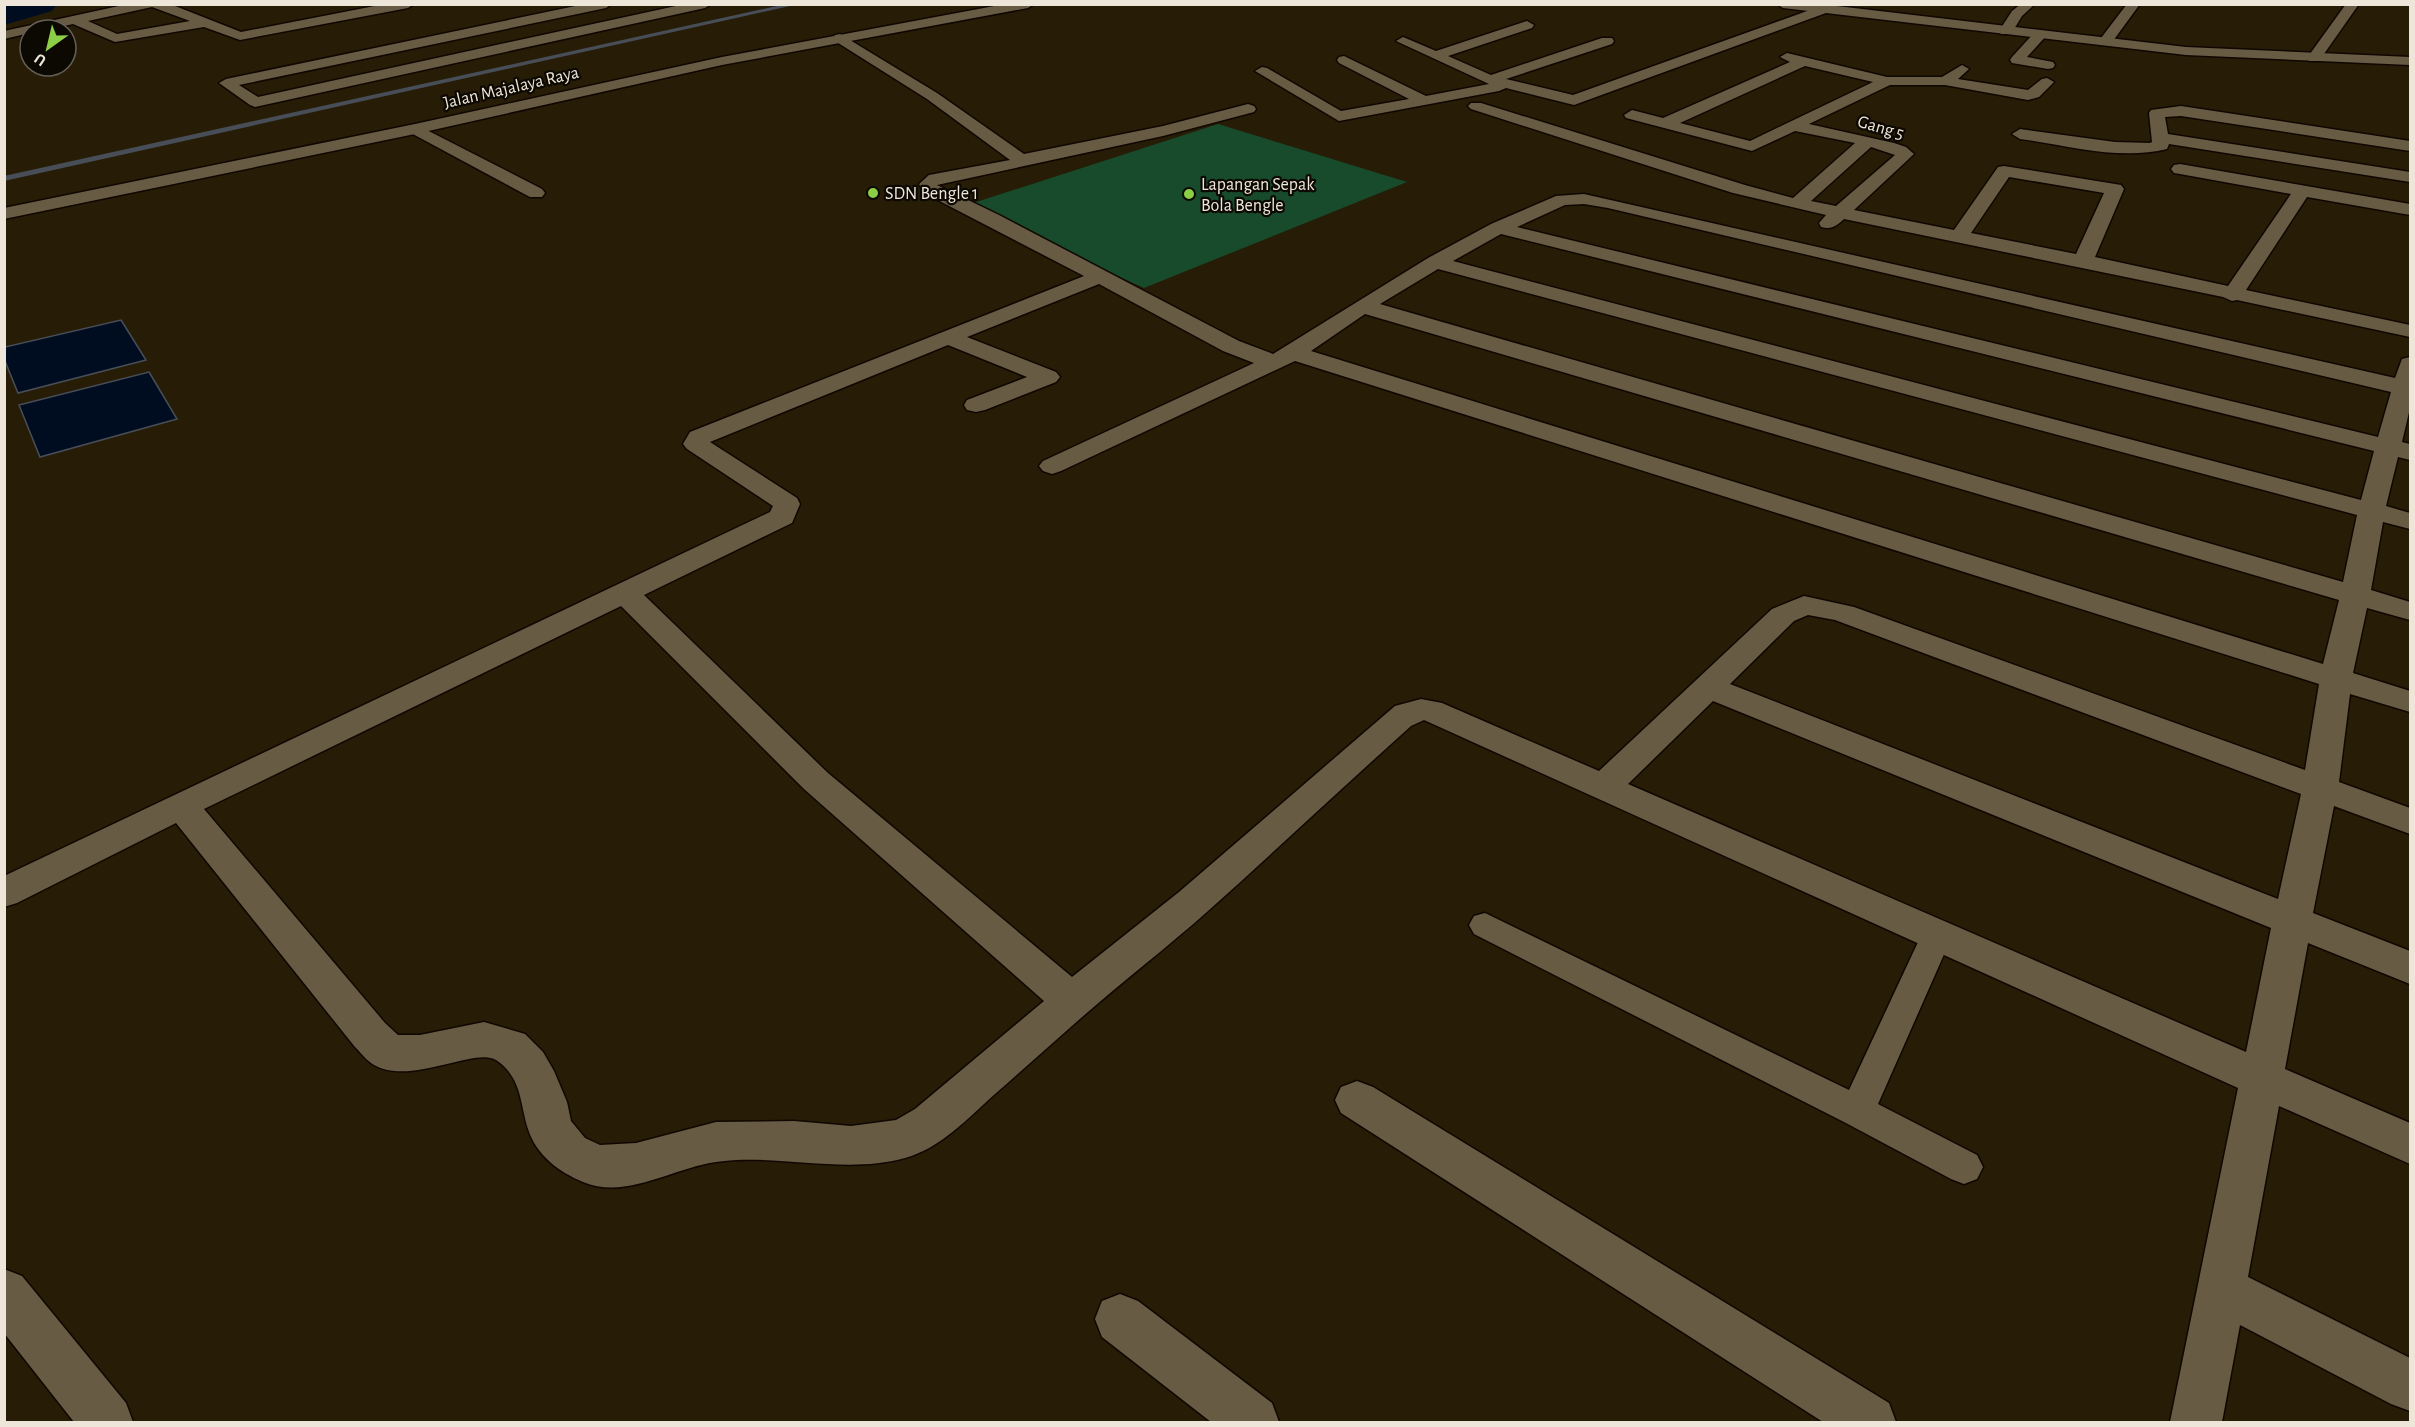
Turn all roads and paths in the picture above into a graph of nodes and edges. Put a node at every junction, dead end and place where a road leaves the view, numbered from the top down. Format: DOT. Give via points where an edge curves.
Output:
graph roads {
  1 [pos="147,4"];
  2 [pos="157,4"];
  3 [pos="408,4"];
  4 [pos="606,4"];
  5 [pos="705,4"];
  6 [pos="1028,4"];
  7 [pos="1783,4"];
  8 [pos="2029,4"];
  9 [pos="2134,4"];
  10 [pos="2353,4"];
  11 [pos="528,7"];
  12 [pos="1821,10"];
  13 [pos="554,15"];
  14 [pos="78,18"];
  15 [pos="228,19"];
  16 [pos="78,21"];
  17 [pos="205,23"];
  18 [pos="1527,25"];
  19 [pos="596,28"];
  20 [pos="2006,32"];
  21 [pos="2040,35"];
  22 [pos="840,38"];
  23 [pos="1403,41"];
  24 [pos="1607,41"];
  25 [pos="2106,42"];
  26 [pos="1437,55"];
  27 [pos="1787,57"];
  28 [pos="2314,58"];
  29 [pos="1344,60"];
  30 [pos="1804,61"];
  31 [pos="2410,61"];
  32 [pos="2048,65"];
  33 [pos="1962,69"];
  34 [pos="1262,71"];
  35 [pos="1490,80"];
  36 [pos="1887,81"];
  37 [pos="1945,81"];
  38 [pos="2047,82"];
  39 [pos="1509,84"];
  40 [pos="1574,100"];
  41 [pos="1425,101"];
  42 [pos="1476,106"];
  43 [pos="1607,108"];
  44 [pos="1248,109"];
  45 [pos="1632,115"];
  46 [pos="1666,123"];
  47 [pos="1793,126"];
  48 [pos="416,129"];
  49 [pos="2020,134"];
  50 [pos="2161,138"];
  51 [pos="1867,142"];
  52 [pos="2110,145"];
  53 [pos="2410,146"];
  54 [pos="1021,160"];
  55 [pos="2180,169"];
  56 [pos="2410,177"];
  57 [pos="2115,189"];
  58 [pos="2302,190"];
  59 [pos="536,194"];
  60 [pos="1797,204"];
  61 [pos="2410,209"];
  62 [pos="1838,213"];
  63 [pos="4,214"];
  64 [pos="1498,228"];
  65 [pos="1959,236"];
  66 [pos="1800,248"];
  67 [pos="2083,261"];
  68 [pos="1435,262"];
  69 [pos="1099,277"];
  70 [pos="2232,295"];
  71 [pos="1362,306"];
  72 [pos="2410,331"];
  73 [pos="946,337"];
  74 [pos="1283,357"];
  75 [pos="2408,380"];
  76 [pos="976,405"];
  77 [pos="2400,450"];
  78 [pos="1052,466"];
  79 [pos="2371,511"];
  80 [pos="2410,521"];
  81 [pos="625,593"];
  82 [pos="2355,595"];
  83 [pos="2410,611"];
  84 [pos="2336,678"];
  85 [pos="1708,687"];
  86 [pos="2410,702"];
  87 [pos="1605,786"];
  88 [pos="2320,789"];
  89 [pos="181,805"];
  90 [pos="2410,821"];
  91 [pos="4,893"];
  92 [pos="2292,922"];
  93 [pos="1485,925"];
  94 [pos="1937,934"];
  95 [pos="2410,968"];
  96 [pos="1072,1001"];
  97 [pos="2263,1079"];
  98 [pos="1357,1100"];
  99 [pos="1857,1111"];
  100 [pos="2410,1144"];
  101 [pos="1964,1167"];
  102 [pos="2223,1290"];
  103 [pos="4,1293"];
  104 [pos="1120,1319"];
  105 [pos="2410,1385"];
  106 [pos="107,1422"];
  107 [pos="1252,1422"];
  108 [pos="1870,1422"];
  109 [pos="2196,1422"];
  1 -- 14 [label="street"];
  2 -- 17 [label="street"];
  3 -- 17 [label="street" via="240,43"];
  4 -- 13 [label="street"];
  5 -- 19 [label="street"];
  6 -- 22 [label="street, Jalan Majalaya Raya"];
  7 -- 12 [label="street"];
  8 -- 20 [label="street"];
  9 -- 25 [label="street"];
  10 -- 28 [label="street"];
  11 -- 13 [label="street"];
  12 -- 20 [label="street"];
  12 -- 40 [label="street"];
  13 -- 19 [label="street"];
  13 -- 19 [label="street" via="226,83 255,102"];
  15 -- 17 [label="street"];
  16 -- 17 [label="street" via="115,38"];
  18 -- 26 [label="street"];
  20 -- 21 [label="street"];
  21 -- 25 [label="street"];
  21 -- 32 [label="street" via="2017,60"];
  22 -- 48 [label="street, Jalan Majalaya Raya" via="643,77"];
  22 -- 54 [label="street" via="932,96"];
  23 -- 26 [label="street"];
  24 -- 35 [label="street"];
  25 -- 28 [label="street"];
  26 -- 35 [label="street"];
  27 -- 30 [label="street"];
  28 -- 31 [label="street"];
  29 -- 41 [label="street"];
  30 -- 36 [label="street"];
  30 -- 46 [label="street"];
  33 -- 37 [label="street"];
  34 -- 41 [label="street" via="1339,116"];
  35 -- 39 [label="street"];
  36 -- 37 [label="street"];
  36 -- 47 [label="street"];
  37 -- 38 [label="street" via="2028,95"];
  39 -- 40 [label="street"];
  39 -- 41 [label="street"];
  40 -- 43 [label="street"];
  42 -- 60 [label="street"];
  44 -- 54 [label="street" via="1155,133"];
  45 -- 46 [label="street"];
  46 -- 47 [label="street" via="1752,146"];
  47 -- 51 [label="street, Gang 5"];
  48 -- 59 [label="street"];
  48 -- 63 [label="street, Jalan Majalaya Raya"];
  49 -- 52 [label="street"];
  50 -- 52 [label="street" via="2161,145 2155,148"];
  50 -- 53 [label="street" via="2157,113 2181,111"];
  50 -- 56 [label="street"];
  51 -- 60 [label="street"];
  51 -- 62 [label="street, Gang 5" via="1904,150 1906,154"];
  52 -- 57 [label="street"];
  54 -- 69 [label="street" via="1014,165 935,179 927,187"];
  55 -- 58 [label="street"];
  57 -- 65 [label="street" via="2004,171"];
  57 -- 67 [label="street"];
  58 -- 61 [label="street"];
  58 -- 70 [label="street"];
  60 -- 62 [label="street"];
  62 -- 65 [label="street"];
  62 -- 66 [label="street"];
  64 -- 66 [label="street" via="1562,200 1584,199"];
  64 -- 68 [label="street"];
  64 -- 77 [label="street"];
  65 -- 67 [label="street"];
  66 -- 75 [label="street"];
  67 -- 70 [label="street"];
  68 -- 71 [label="street"];
  68 -- 79 [label="street"];
  69 -- 73 [label="street"];
  69 -- 74 [label="street" via="1231,346"];
  70 -- 72 [label="street"];
  71 -- 74 [label="street"];
  71 -- 82 [label="street"];
  73 -- 76 [label="street" via="1048,377"];
  73 -- 81 [label="street" via="699,437 696,444 783,500 788,504 786,510 774,523"];
  74 -- 78 [label="street"];
  74 -- 84 [label="street"];
  75 -- 77 [label="street"];
  77 -- 79 [label="street"];
  79 -- 80 [label="street"];
  79 -- 82 [label="street"];
  81 -- 89 [label="street"];
  81 -- 96 [label="street" via="816,781"];
  82 -- 83 [label="street"];
  82 -- 84 [label="street"];
  84 -- 86 [label="street"];
  84 -- 88 [label="street"];
  85 -- 87 [label="street"];
  85 -- 88 [label="street" via="1783,615 1797,606 1814,605"];
  85 -- 92 [label="street"];
  87 -- 94 [label="street"];
  87 -- 96 [label="street" via="1430,710 1412,710 1193,902"];
  88 -- 90 [label="street"];
  88 -- 92 [label="street"];
  89 -- 91 [label="street"];
  89 -- 96 [label="street" via="370,1035 389,1052 420,1053 484,1039 510,1047 528,1065 539,1084 550,1129 569,1152 596,1166 636,1164 716,1142 794,1141 851,1146 903,1139 931,1123"];
  92 -- 95 [label="street"];
  92 -- 97 [label="street"];
  93 -- 99 [label="lane"];
  94 -- 97 [label="street"];
  94 -- 99 [label="lane"];
  97 -- 100 [label="street"];
  97 -- 102 [label="street"];
  98 -- 108 [label="street"];
  99 -- 101 [label="lane"];
  102 -- 105 [label="street"];
  102 -- 109 [label="street"];
  103 -- 106 [label="street"];
  104 -- 107 [label="street"];
}
